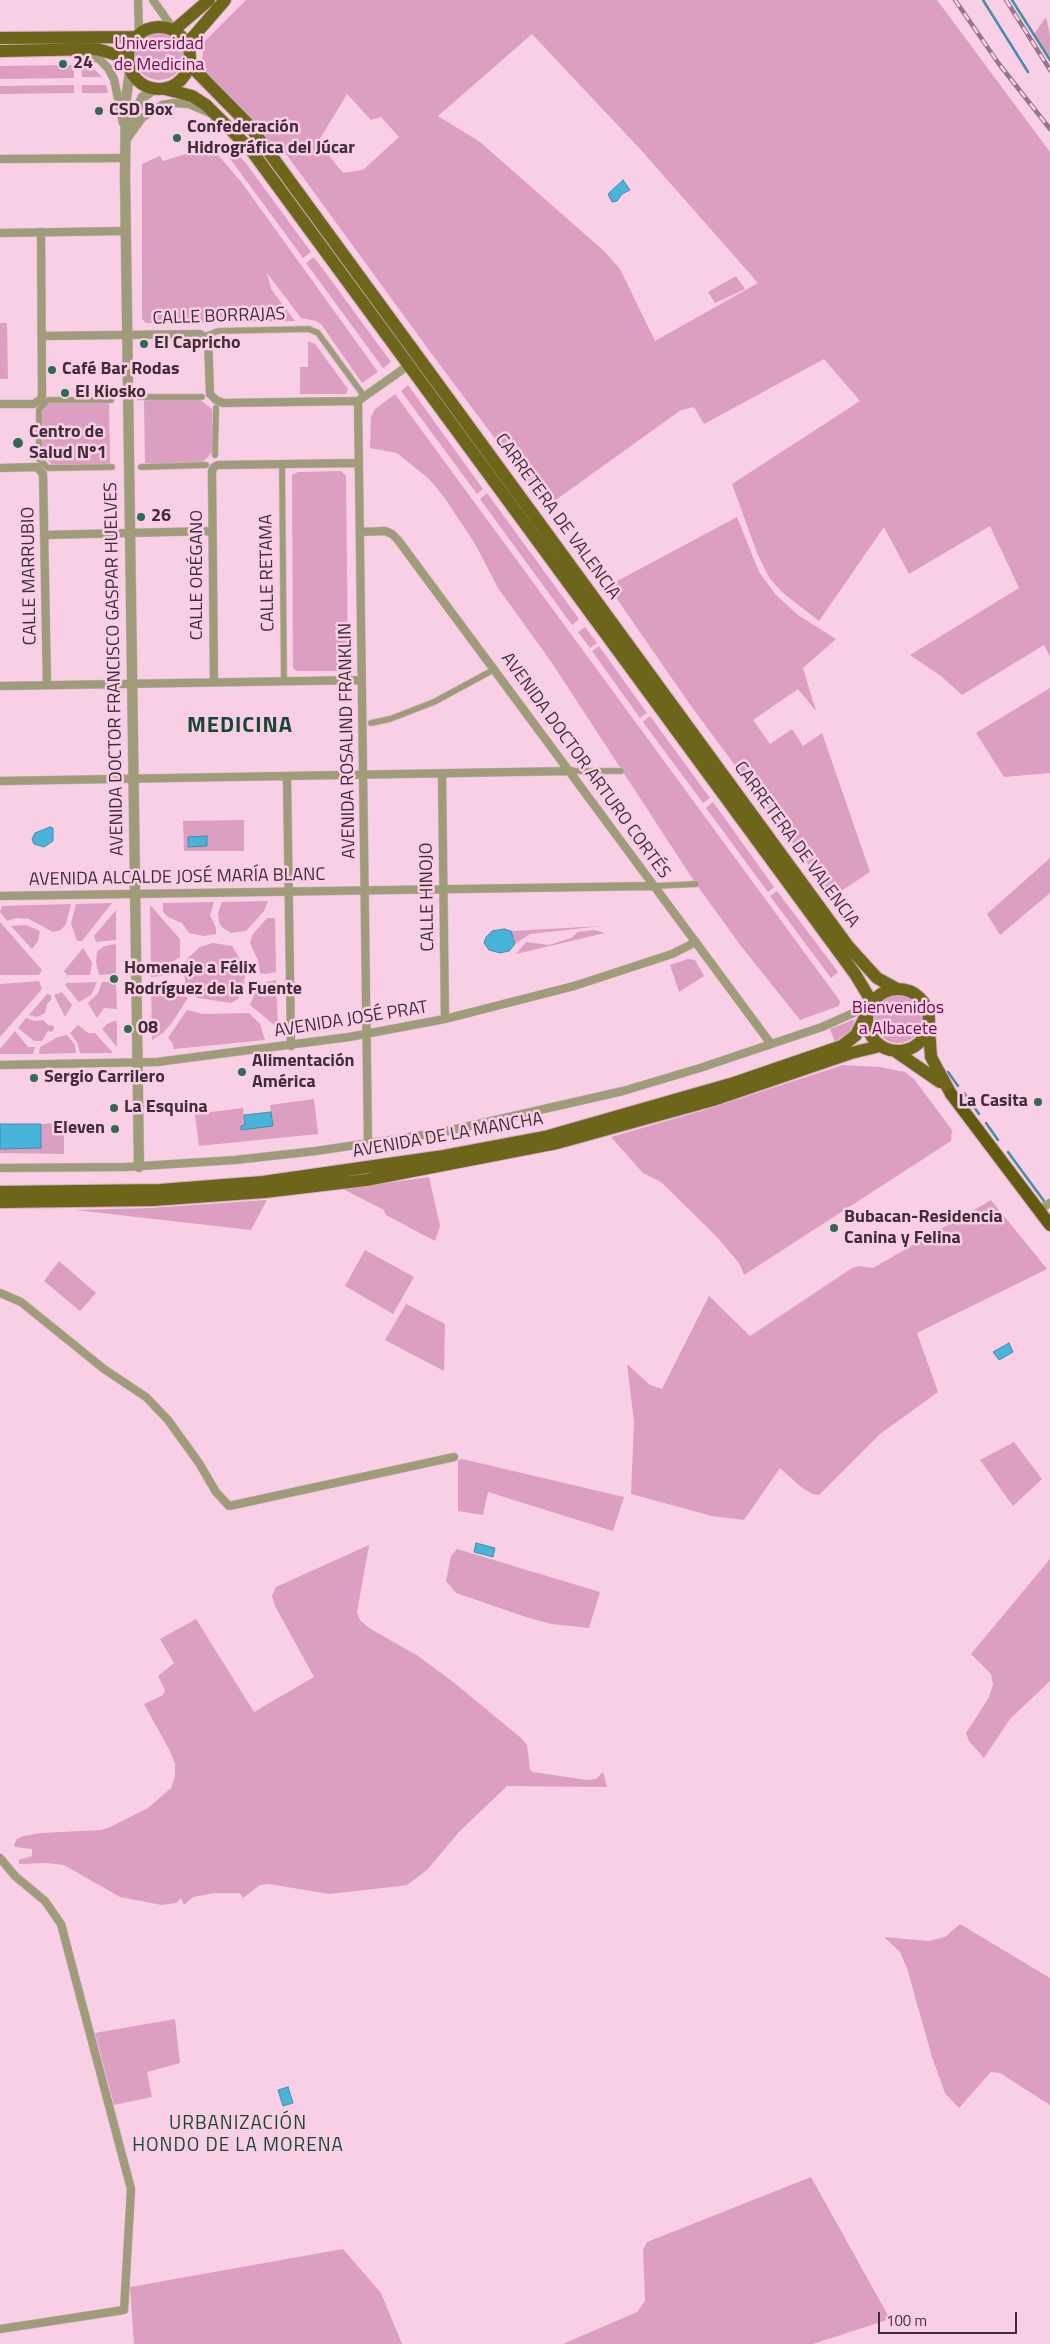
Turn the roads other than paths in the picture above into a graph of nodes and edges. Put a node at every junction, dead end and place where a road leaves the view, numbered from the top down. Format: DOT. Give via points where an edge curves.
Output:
graph roads {
  1 [pos="138,0"];
  2 [pos="153,0"];
  3 [pos="209,0"];
  4 [pos="225,0"];
  5 [pos="174,30"];
  6 [pos="137,35"];
  7 [pos="0,38"];
  8 [pos="187,44"];
  9 [pos="65,50"];
  10 [pos="0,52"];
  11 [pos="190,65"];
  12 [pos="129,69"];
  13 [pos="160,89"];
  14 [pos="218,116"];
  15 [pos="126,137"];
  16 [pos="0,158"];
  17 [pos="125,158"];
  18 [pos="126,231"];
  19 [pos="41,232"];
  20 [pos="0,233"];
  21 [pos="127,335"];
  22 [pos="42,336"];
  23 [pos="205,336"];
  24 [pos="409,365"];
  25 [pos="206,396"];
  26 [pos="139,397"];
  27 [pos="361,398"];
  28 [pos="111,400"];
  29 [pos="43,402"];
  30 [pos="0,404"];
  31 [pos="216,408"];
  32 [pos="215,456"];
  33 [pos="359,463"];
  34 [pos="282,464"];
  35 [pos="41,465"];
  36 [pos="206,465"];
  37 [pos="141,466"];
  38 [pos="112,467"];
  39 [pos="0,468"];
  40 [pos="212,531"];
  41 [pos="360,532"];
  42 [pos="130,533"];
  43 [pos="44,535"];
  44 [pos="494,669"];
  45 [pos="362,680"];
  46 [pos="214,682"];
  47 [pos="284,682"];
  48 [pos="132,683"];
  49 [pos="47,685"];
  50 [pos="0,686"];
  51 [pos="371,723"];
  52 [pos="571,771"];
  53 [pos="621,772"];
  54 [pos="442,775"];
  55 [pos="363,776"];
  56 [pos="287,778"];
  57 [pos="134,779"];
  58 [pos="0,781"];
  59 [pos="696,884"];
  60 [pos="654,886"];
  61 [pos="442,888"];
  62 [pos="365,890"];
  63 [pos="288,891"];
  64 [pos="134,894"];
  65 [pos="0,896"];
  66 [pos="696,942"];
  67 [pos="897,989"];
  68 [pos="871,1005"];
  69 [pos="445,1019"];
  70 [pos="930,1020"];
  71 [pos="367,1033"];
  72 [pos="771,1044"];
  73 [pos="290,1046"];
  74 [pos="880,1046"];
  75 [pos="895,1051"];
  76 [pos="137,1063"];
  77 [pos="0,1065"];
  78 [pos="951,1094"];
  79 [pos="368,1144"];
  80 [pos="139,1166"];
  81 [pos="0,1168"];
  82 [pos="0,1192"];
  83 [pos="0,1202"];
  84 [pos="1045,1207"];
  85 [pos="1050,1225"];
  86 [pos="0,1293"];
  87 [pos="454,1457"];
  88 [pos="0,1858"];
  89 [pos="0,2329"];
  1 -- 6 [label="street"];
  2 -- 5 [label="street"];
  3 -- 5 [label="main road"];
  4 -- 8 [label="main road"];
  5 -- 6 [label="main road" via="151,27"];
  5 -- 8 [label="main road"];
  6 -- 7 [label="main road"];
  6 -- 12 [label="main road" via="128,51"];
  8 -- 11 [label="main road"];
  9 -- 10 [label="main road"];
  9 -- 12 [label="main road" via="97,49 118,56"];
  9 -- 15 [label="street" via="99,59 108,68 114,79"];
  11 -- 13 [label="main road" via="180,80"];
  11 -- 67 [label="main road, CARRETERA DE VALENCIA" via="254,132 848,946 877,978"];
  12 -- 13 [label="main road" via="136,80"];
  12 -- 15 [label="street, AVENIDA DOCTOR FRANCISCO GASPAR HUELVES"];
  13 -- 14 [label="main road, CARRETERA DE VALENCIA" via="192,96"];
  13 -- 15 [label="street, AVENIDA DOCTOR FRANCISCO GASPAR HUELVES" via="143,97"];
  14 -- 15 [label="street" via="189,104 162,105 142,118"];
  14 -- 24 [label="main road, CARRETERA DE VALENCIA" via="251,150"];
  15 -- 17 [label="street, AVENIDA DOCTOR FRANCISCO GASPAR HUELVES"];
  16 -- 17 [label="street"];
  17 -- 18 [label="street, AVENIDA DOCTOR FRANCISCO GASPAR HUELVES"];
  18 -- 19 [label="street"];
  18 -- 21 [label="street, AVENIDA DOCTOR FRANCISCO GASPAR HUELVES"];
  19 -- 20 [label="street"];
  19 -- 22 [label="street, CALLE MARRUBIO"];
  21 -- 22 [label="street, CALLE BORRAJAS"];
  21 -- 23 [label="street, CALLE BORRAJAS"];
  21 -- 42 [label="street, AVENIDA DOCTOR FRANCISCO GASPAR HUELVES"];
  22 -- 29 [label="street, CALLE MARRUBIO"];
  23 -- 25 [label="street" via="208,339"];
  23 -- 27 [label="street, CALLE BORRAJAS" via="218,331 309,329 318,333"];
  24 -- 27 [label="street"];
  24 -- 68 [label="main road, CARRETERA DE VALENCIA" via="855,974"];
  25 -- 26 [label="street"];
  25 -- 27 [label="street" via="223,403"];
  27 -- 33 [label="street, AVENIDA ROSALIND FRANKLIN"];
  28 -- 29 [label="street"];
  29 -- 30 [label="street"];
  29 -- 35 [label="street, CALLE MARRUBIO" via="38,410"];
  31 -- 32 [label="street"];
  33 -- 34 [label="street"];
  33 -- 41 [label="street, AVENIDA ROSALIND FRANKLIN"];
  34 -- 40 [label="street, CALLE ORÉGANO" via="214,467"];
  34 -- 47 [label="street, CALLE RETAMA"];
  35 -- 38 [label="street" via="48,468"];
  35 -- 39 [label="street"];
  35 -- 43 [label="street, CALLE MARRUBIO"];
  36 -- 37 [label="street"];
  40 -- 42 [label="street"];
  40 -- 46 [label="street, CALLE ORÉGANO"];
  41 -- 44 [label="street, AVENIDA DOCTOR ARTURO CORTÉS" via="385,531 398,540"];
  41 -- 45 [label="street, AVENIDA ROSALIND FRANKLIN"];
  42 -- 43 [label="street"];
  42 -- 48 [label="street, AVENIDA DOCTOR FRANCISCO GASPAR HUELVES"];
  43 -- 49 [label="street, CALLE MARRUBIO"];
  44 -- 51 [label="street" via="434,702"];
  44 -- 52 [label="street, AVENIDA DOCTOR ARTURO CORTÉS"];
  45 -- 47 [label="street"];
  45 -- 55 [label="street, AVENIDA ROSALIND FRANKLIN"];
  46 -- 47 [label="street"];
  46 -- 48 [label="street"];
  48 -- 49 [label="street"];
  48 -- 57 [label="street, AVENIDA DOCTOR FRANCISCO GASPAR HUELVES"];
  49 -- 50 [label="street"];
  52 -- 53 [label="street"];
  52 -- 54 [label="street"];
  52 -- 60 [label="street, AVENIDA DOCTOR ARTURO CORTÉS"];
  54 -- 55 [label="street"];
  54 -- 61 [label="street, CALLE HINOJO"];
  55 -- 56 [label="street"];
  55 -- 62 [label="street, AVENIDA ROSALIND FRANKLIN"];
  56 -- 57 [label="street"];
  56 -- 63 [label="street"];
  57 -- 58 [label="street"];
  57 -- 64 [label="street, AVENIDA DOCTOR FRANCISCO GASPAR HUELVES"];
  59 -- 60 [label="street"];
  60 -- 61 [label="street, AVENIDA ALCALDE JOSÉ MARÍA BLANC"];
  60 -- 66 [label="street, AVENIDA DOCTOR ARTURO CORTÉS"];
  61 -- 62 [label="street, AVENIDA ALCALDE JOSÉ MARÍA BLANC"];
  61 -- 69 [label="street, CALLE HINOJO"];
  62 -- 63 [label="street, AVENIDA ALCALDE JOSÉ MARÍA BLANC"];
  62 -- 71 [label="street, AVENIDA ROSALIND FRANKLIN"];
  63 -- 64 [label="street, AVENIDA ALCALDE JOSÉ MARÍA BLANC"];
  63 -- 73 [label="street"];
  64 -- 65 [label="street, AVENIDA ALCALDE JOSÉ MARÍA BLANC"];
  64 -- 76 [label="street, AVENIDA DOCTOR FRANCISCO GASPAR HUELVES"];
  66 -- 69 [label="street, AVENIDA JOSÉ PRAT" via="672,954 574,986"];
  66 -- 72 [label="street, AVENIDA DOCTOR ARTURO CORTÉS"];
  67 -- 68 [label="main road" via="879,995"];
  67 -- 70 [label="main road" via="920,997"];
  68 -- 72 [label="street, AVENIDA DE LA MANCHA" via="848,1017"];
  68 -- 74 [label="main road" via="868,1029"];
  68 -- 82 [label="main road, AVENIDA DE LA MANCHA" via="856,1035 842,1046 734,1083 545,1137 350,1171 235,1185 160,1190"];
  69 -- 71 [label="street, AVENIDA JOSÉ PRAT"];
  70 -- 75 [label="main road" via="923,1039 906,1050"];
  70 -- 78 [label="main road" via="928,1045 931,1057"];
  71 -- 73 [label="street, AVENIDA JOSÉ PRAT"];
  71 -- 79 [label="street, AVENIDA ROSALIND FRANKLIN"];
  72 -- 79 [label="street, AVENIDA DE LA MANCHA" via="623,1091 443,1132"];
  73 -- 76 [label="street, AVENIDA JOSÉ PRAT"];
  74 -- 75 [label="main road"];
  74 -- 83 [label="main road, AVENIDA DE LA MANCHA" via="713,1100 566,1141 366,1180 153,1200"];
  75 -- 78 [label="main road" via="941,1083"];
  76 -- 77 [label="street, AVENIDA JOSÉ PRAT"];
  76 -- 80 [label="street, AVENIDA DOCTOR FRANCISCO GASPAR HUELVES"];
  78 -- 84 [label="highway"];
  79 -- 80 [label="street, AVENIDA DE LA MANCHA" via="235,1160"];
  80 -- 81 [label="street, AVENIDA DE LA MANCHA"];
  84 -- 85 [label="highway"];
  86 -- 87 [label="street" via="21,1302 104,1369 146,1397 180,1436 216,1492 230,1506"];
  88 -- 89 [label="street" via="15,1876 45,1901 61,1924 131,2189 124,2310"];
}
